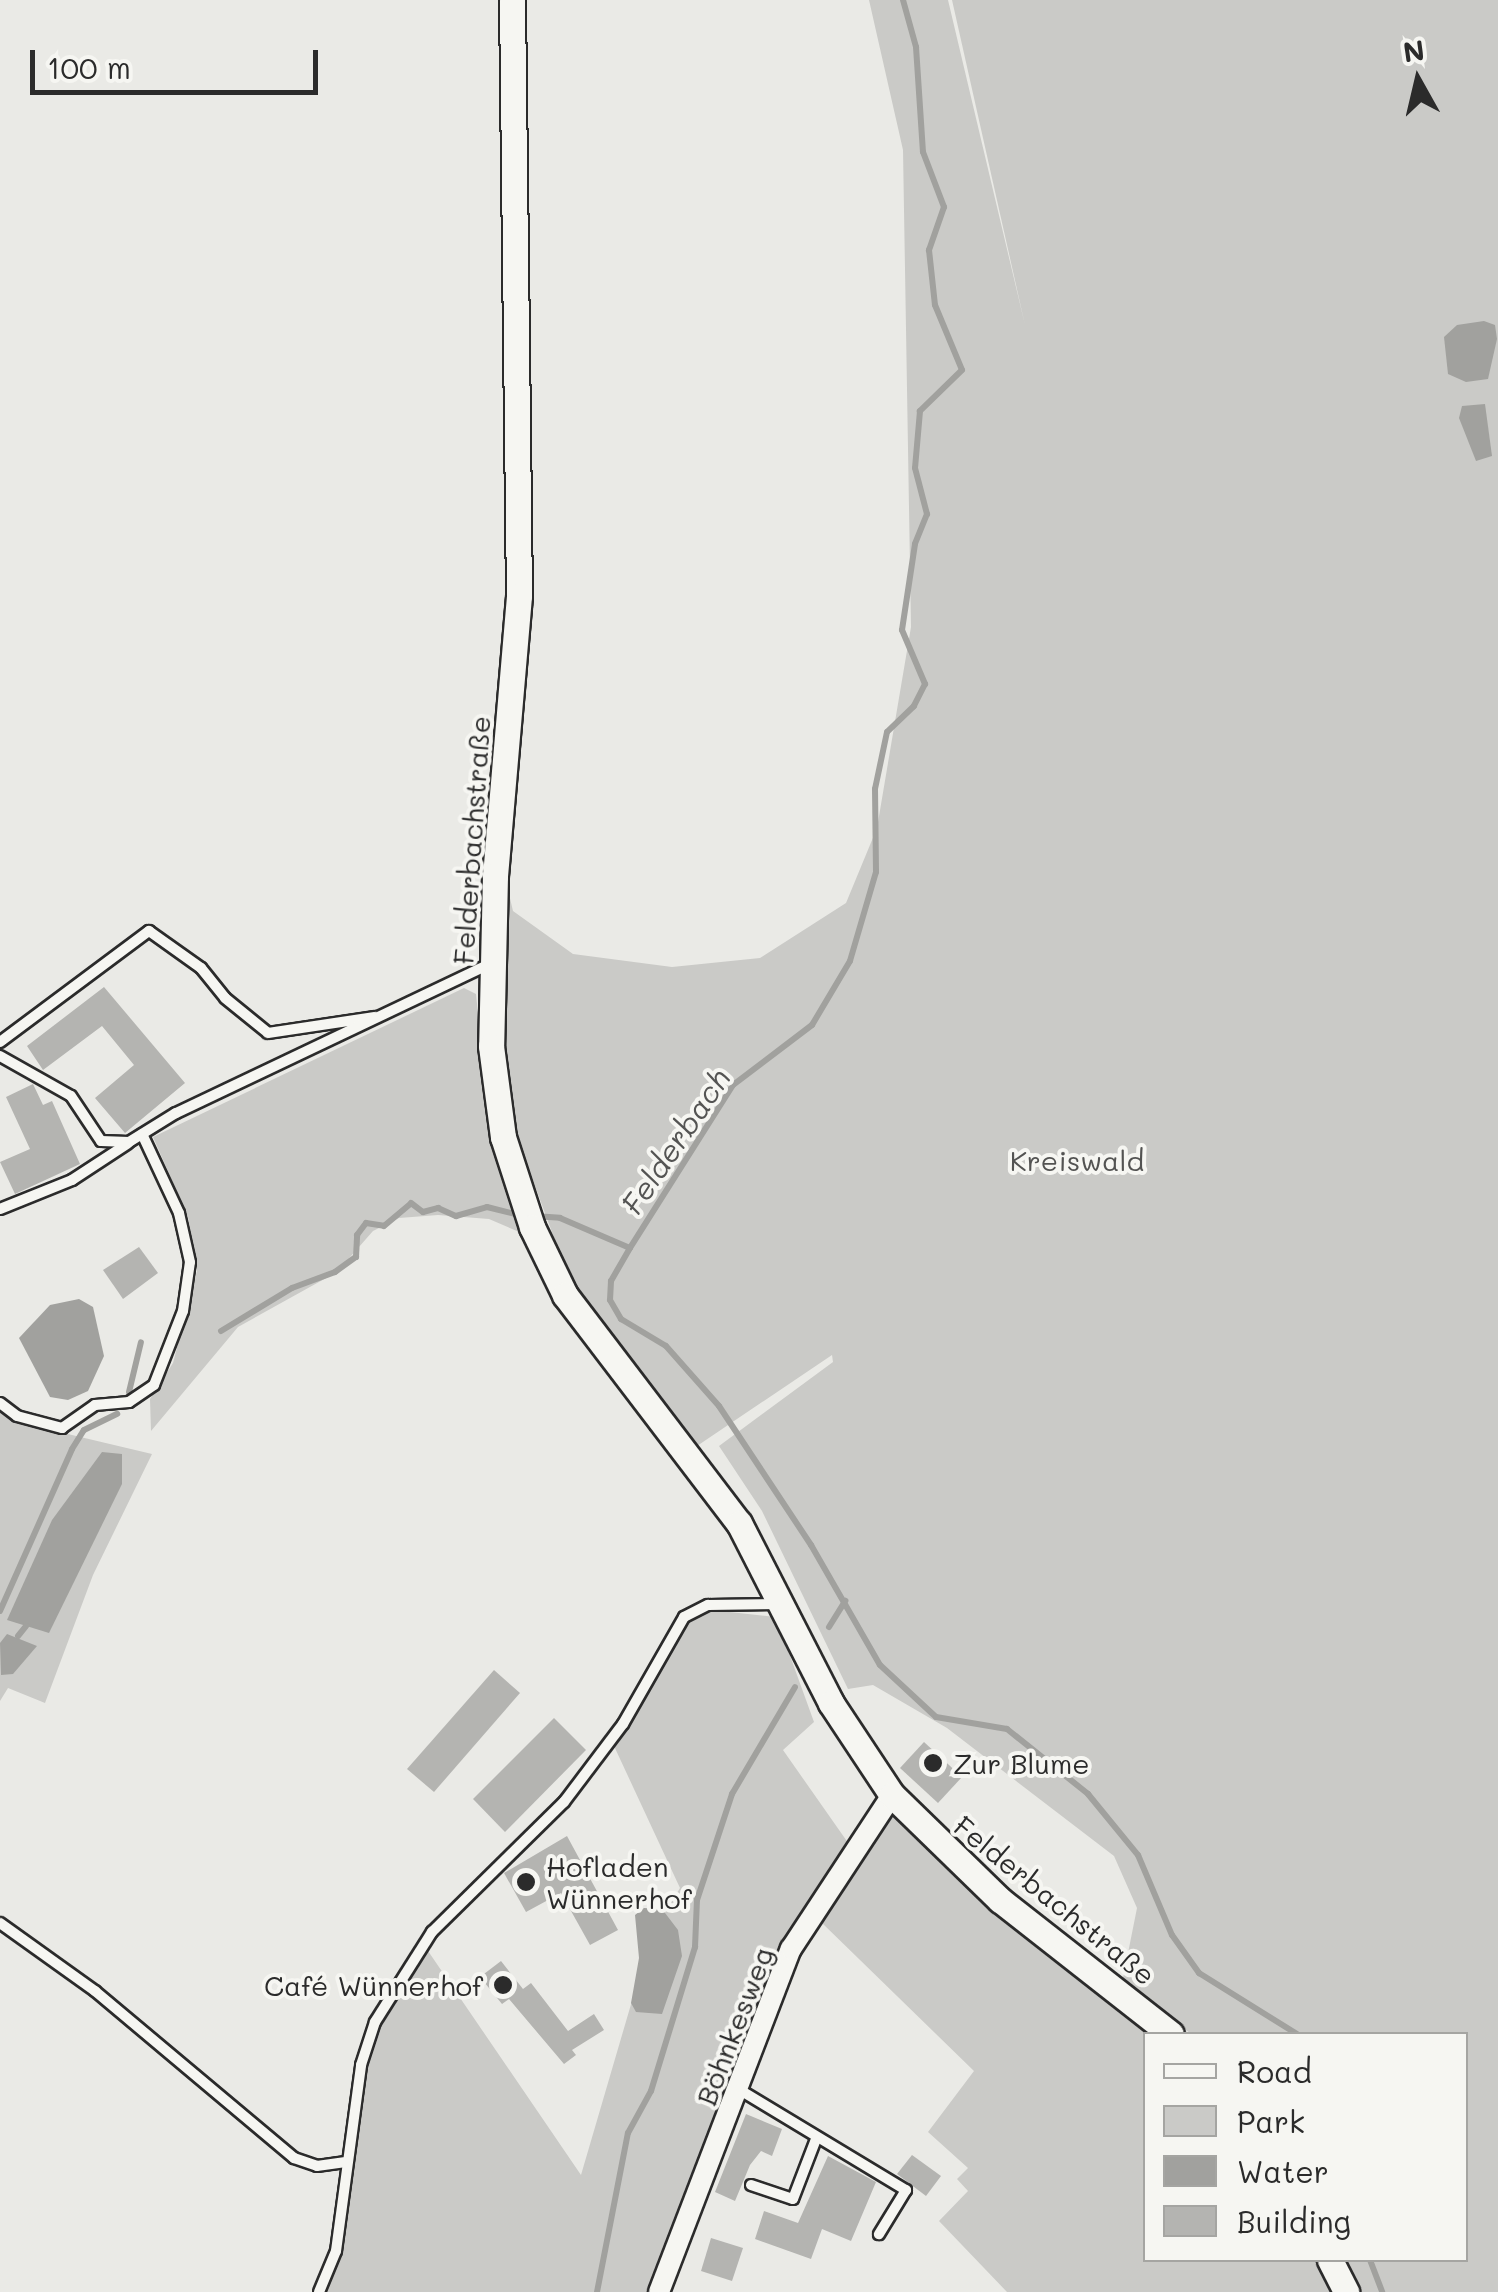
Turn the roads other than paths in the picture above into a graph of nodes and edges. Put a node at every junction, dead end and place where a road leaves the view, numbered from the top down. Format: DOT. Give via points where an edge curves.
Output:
graph roads {
  1 [pos="512,0"];
  2 [pos="491,964"];
  3 [pos="391,1014"];
  4 [pos="0,1042"];
  5 [pos="0,1056"];
  6 [pos="142,1134"];
  7 [pos="128,1142"];
  8 [pos="0,1209"];
  9 [pos="0,1403"];
  10 [pos="782,1603"];
  11 [pos="892,1795"];
  12 [pos="0,1922"];
  13 [pos="1169,2032"];
  14 [pos="740,2090"];
  15 [pos="816,2139"];
  16 [pos="344,2162"];
  17 [pos="751,2185"];
  18 [pos="878,2234"];
  19 [pos="1331,2262"];
  20 [pos="319,2292"];
  21 [pos="659,2292"];
  22 [pos="1346,2292"];
  1 -- 2 [label="street, Felderbachstraße" via="520,596"];
  2 -- 3 [label="lane"];
  2 -- 10 [label="street, Felderbachstraße" via="491,1046 504,1136 532,1227 565,1296 730,1509"];
  3 -- 4 [label="lane" via="268,1033 201,968 149,931"];
  3 -- 6 [label="lane"];
  5 -- 7 [label="lane" via="71,1096 101,1140"];
  6 -- 7 [label="lane"];
  6 -- 9 [label="lane" via="179,1213 190,1262 182,1311 154,1385 128,1402 95,1405 62,1428 16,1416"];
  7 -- 8 [label="lane" via="72,1180"];
  10 -- 11 [label="street, Felderbachstraße" via="831,1703"];
  10 -- 16 [label="lane" via="761,1609 708,1605 684,1617 623,1724 564,1802 445,1920 376,2022 360,2064"];
  11 -- 13 [label="street, Felderbachstraße" via="1000,1900"];
  11 -- 14 [label="street, Böhnkesweg" via="791,1949"];
  12 -- 16 [label="lane" via="95,1991 304,2165"];
  14 -- 15 [label="lane"];
  14 -- 21 [label="street, Böhnkesweg"];
  15 -- 17 [label="lane" via="793,2200"];
  15 -- 18 [label="lane" via="906,2190"];
  16 -- 20 [label="lane" via="336,2252"];
  19 -- 22 [label="street"];
}
